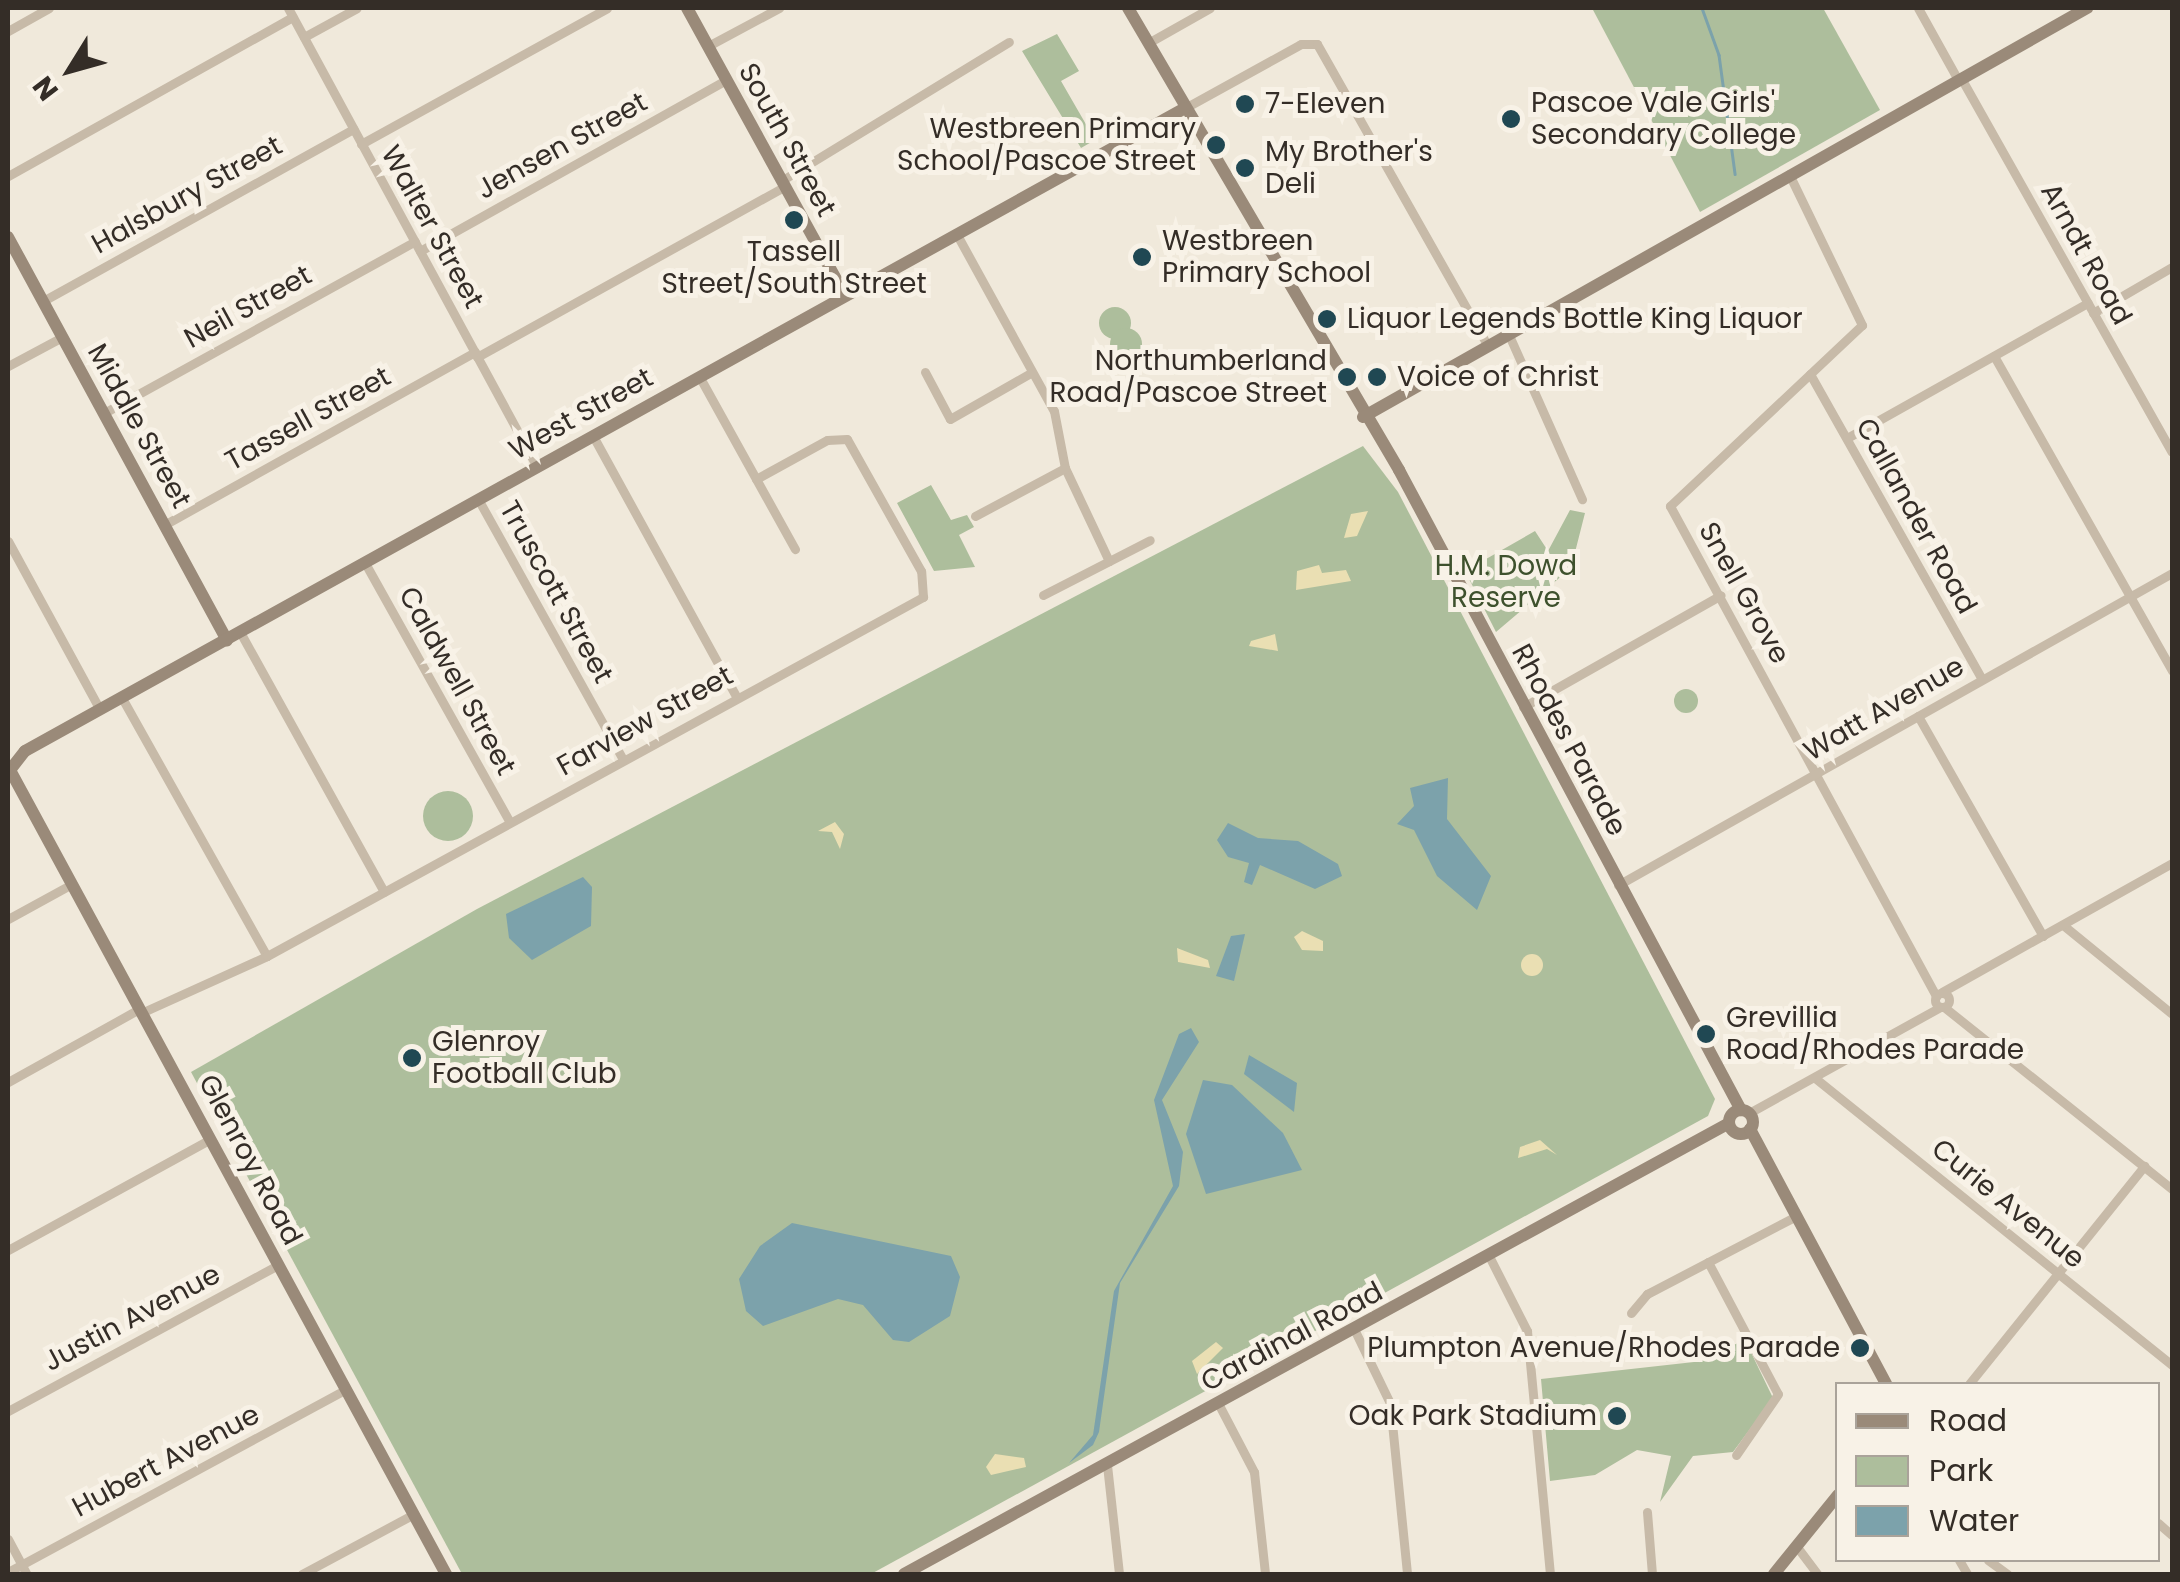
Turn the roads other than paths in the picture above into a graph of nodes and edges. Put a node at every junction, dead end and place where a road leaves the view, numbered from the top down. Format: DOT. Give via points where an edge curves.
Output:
graph roads {
  1 [pos="49,8"];
  2 [pos="357,8"];
  3 [pos="607,8"];
  4 [pos="687,8"];
  5 [pos="779,8"];
  6 [pos="1128,8"];
  7 [pos="1210,8"];
  8 [pos="1918,8"];
  9 [pos="2087,8"];
  10 [pos="290,12"];
  11 [pos="8,30"];
  12 [pos="304,37"];
  13 [pos="1009,42"];
  14 [pos="1148,43"];
  15 [pos="708,46"];
  16 [pos="1959,79"];
  17 [pos="726,80"];
  18 [pos="1185,108"];
  19 [pos="353,129"];
  20 [pos="361,144"];
  21 [pos="1789,174"];
  22 [pos="8,176"];
  23 [pos="783,184"];
  24 [pos="956,233"];
  25 [pos="8,236"];
  26 [pos="417,246"];
  27 [pos="2172,267"];
  28 [pos="844,296"];
  29 [pos="42,302"];
  30 [pos="2091,308"];
  31 [pos="1508,333"];
  32 [pos="62,336"];
  33 [pos="1487,346"];
  34 [pos="476,355"];
  35 [pos="1994,356"];
  36 [pos="8,366"];
  37 [pos="925,372"];
  38 [pos="1029,374"];
  39 [pos="1810,374"];
  40 [pos="699,376"];
  41 [pos="104,414"];
  42 [pos="1362,418"];
  43 [pos="593,436"];
  44 [pos="1847,438"];
  45 [pos="2172,452"];
  46 [pos="537,467"];
  47 [pos="1064,468"];
  48 [pos="756,480"];
  49 [pos="1582,498"];
  50 [pos="478,500"];
  51 [pos="976,516"];
  52 [pos="164,525"];
  53 [pos="1150,540"];
  54 [pos="8,541"];
  55 [pos="795,549"];
  56 [pos="1110,560"];
  57 [pos="365,562"];
  58 [pos="2172,573"];
  59 [pos="1043,594"];
  60 [pos="1720,595"];
  61 [pos="2130,597"];
  62 [pos="233,636"];
  63 [pos="2172,672"];
  64 [pos="1982,679"];
  65 [pos="736,696"];
  66 [pos="122,698"];
  67 [pos="1523,707"];
  68 [pos="100,710"];
  69 [pos="1918,716"];
  70 [pos="623,759"];
  71 [pos="8,770"];
  72 [pos="1816,774"];
  73 [pos="510,822"];
  74 [pos="2172,863"];
  75 [pos="70,885"];
  76 [pos="1618,886"];
  77 [pos="384,892"];
  78 [pos="8,919"];
  79 [pos="2063,925"];
  80 [pos="2043,936"];
  81 [pos="267,956"];
  82 [pos="1942,1000"];
  83 [pos="140,1011"];
  84 [pos="2172,1014"];
  85 [pos="1815,1078"];
  86 [pos="8,1082"];
  87 [pos="1741,1122"];
  88 [pos="211,1140"];
  89 [pos="2144,1166"];
  90 [pos="2172,1189"];
  91 [pos="1796,1216"];
  92 [pos="8,1250"];
  93 [pos="1490,1258"];
  94 [pos="1708,1262"];
  95 [pos="278,1265"];
  96 [pos="2059,1273"];
  97 [pos="1631,1314"];
  98 [pos="1355,1331"];
  99 [pos="2172,1364"];
  100 [pos="1972,1381"];
  101 [pos="1885,1382"];
  102 [pos="346,1389"];
  103 [pos="1219,1404"];
  104 [pos="8,1411"];
  105 [pos="1736,1456"];
  106 [pos="1107,1465"];
  107 [pos="1835,1499"];
  108 [pos="1647,1512"];
  109 [pos="414,1514"];
  110 [pos="8,1539"];
  111 [pos="1796,1547"];
  112 [pos="24,1570"];
  113 [pos="8,1572"];
  114 [pos="302,1574"];
  115 [pos="446,1574"];
  116 [pos="905,1574"];
  117 [pos="1120,1574"];
  118 [pos="1265,1574"];
  119 [pos="1407,1574"];
  120 [pos="1550,1574"];
  121 [pos="1652,1574"];
  122 [pos="1774,1574"];
  123 [pos="1817,1574"];
  1 -- 11 [label="street"];
  2 -- 12 [label="street"];
  3 -- 20 [label="street"];
  4 -- 15 [label="street, South Street"];
  5 -- 15 [label="street"];
  6 -- 14 [label="street, Rhodes Parade"];
  7 -- 14 [label="street"];
  8 -- 16 [label="street, Arndt Road"];
  9 -- 16 [label="street"];
  10 -- 12 [label="street, Walter Street"];
  10 -- 22 [label="street"];
  12 -- 19 [label="street, Walter Street"];
  13 -- 23 [label="street, Tassell Street"];
  14 -- 18 [label="street, Rhodes Parade"];
  15 -- 17 [label="street, South Street"];
  16 -- 21 [label="street"];
  16 -- 30 [label="street, Arndt Road"];
  17 -- 23 [label="street, South Street"];
  17 -- 26 [label="street, Jensen Street"];
  18 -- 24 [label="street, West Street"];
  18 -- 33 [label="street" via="1301,44 1317,44"];
  18 -- 42 [label="street, Rhodes Parade"];
  19 -- 20 [label="street, Walter Street"];
  19 -- 29 [label="street, Halsbury Street"];
  20 -- 26 [label="street, Walter Street"];
  21 -- 31 [label="street"];
  21 -- 39 [label="street, Snell Grove" via="1862,320"];
  23 -- 28 [label="street, South Street"];
  23 -- 34 [label="street, Tassell Street"];
  24 -- 28 [label="street, West Street"];
  24 -- 38 [label="street"];
  25 -- 29 [label="street, Middle Street"];
  26 -- 34 [label="street, Walter Street"];
  26 -- 41 [label="street, Neil Street"];
  27 -- 30 [label="street"];
  28 -- 40 [label="street, West Street"];
  29 -- 32 [label="street, Middle Street"];
  30 -- 35 [label="street"];
  30 -- 45 [label="street, Arndt Road"];
  31 -- 33 [label="street"];
  31 -- 49 [label="street"];
  32 -- 36 [label="street"];
  32 -- 41 [label="street, Middle Street"];
  33 -- 42 [label="street"];
  34 -- 46 [label="street, Walter Street"];
  34 -- 52 [label="street, Tassell Street"];
  35 -- 44 [label="street"];
  35 -- 61 [label="street"];
  37 -- 38 [label="street" via="950,419"];
  38 -- 47 [label="street" via="1056,417"];
  39 -- 44 [label="street, Callander Road"];
  39 -- 60 [label="street, Snell Grove" via="1671,500"];
  40 -- 43 [label="street, West Street"];
  40 -- 48 [label="street"];
  41 -- 52 [label="street, Middle Street"];
  42 -- 67 [label="street, Rhodes Parade"];
  43 -- 46 [label="street, West Street"];
  43 -- 65 [label="street"];
  44 -- 64 [label="street, Callander Road"];
  46 -- 50 [label="street, West Street"];
  47 -- 51 [label="street"];
  47 -- 56 [label="street"];
  48 -- 55 [label="street"];
  48 -- 65 [label="street, Farview Street" via="827,440 847,439 926,587 902,611"];
  50 -- 57 [label="street, West Street"];
  50 -- 70 [label="street, Truscott Street"];
  52 -- 62 [label="street, Middle Street"];
  53 -- 56 [label="street"];
  54 -- 68 [label="street"];
  56 -- 59 [label="street"];
  57 -- 62 [label="street, West Street"];
  57 -- 73 [label="street, Caldwell Street"];
  58 -- 61 [label="street, Watt Avenue"];
  60 -- 67 [label="street"];
  60 -- 72 [label="street, Snell Grove"];
  61 -- 63 [label="street"];
  61 -- 64 [label="street, Watt Avenue"];
  62 -- 66 [label="street, West Street"];
  62 -- 77 [label="street"];
  64 -- 69 [label="street, Watt Avenue"];
  65 -- 70 [label="street, Farview Street"];
  66 -- 68 [label="street, West Street"];
  66 -- 81 [label="street"];
  67 -- 76 [label="street, Rhodes Parade"];
  68 -- 71 [label="street, West Street" via="20,754"];
  69 -- 72 [label="street, Watt Avenue"];
  69 -- 80 [label="street"];
  70 -- 73 [label="street, Farview Street"];
  71 -- 75 [label="street, Glenroy Road"];
  72 -- 76 [label="street, Watt Avenue"];
  72 -- 82 [label="street, Snell Grove"];
  73 -- 77 [label="street, Farview Street"];
  74 -- 79 [label="street"];
  75 -- 78 [label="street"];
  75 -- 83 [label="street, Glenroy Road"];
  76 -- 87 [label="street, Rhodes Parade"];
  77 -- 81 [label="street, Farview Street"];
  79 -- 80 [label="street"];
  79 -- 84 [label="street"];
  80 -- 82 [label="street"];
  81 -- 83 [label="street, Farview Street"];
  82 -- 85 [label="street"];
  82 -- 89 [label="street, Snell Grove"];
  83 -- 86 [label="street, Farview Street"];
  83 -- 88 [label="street, Glenroy Road"];
  85 -- 87 [label="street"];
  85 -- 96 [label="street, Curie Avenue"];
  87 -- 91 [label="street, Rhodes Parade"];
  87 -- 93 [label="street, Cardinal Road"];
  88 -- 92 [label="street"];
  88 -- 95 [label="street, Glenroy Road"];
  89 -- 90 [label="street, Snell Grove"];
  89 -- 96 [label="street"];
  91 -- 94 [label="street"];
  91 -- 101 [label="street, Rhodes Parade"];
  93 -- 98 [label="street, Cardinal Road"];
  93 -- 120 [label="street" via="1526,1331"];
  94 -- 97 [label="street"];
  94 -- 105 [label="street" via="1778,1394"];
  95 -- 102 [label="street, Glenroy Road"];
  95 -- 104 [label="street, Justin Avenue"];
  96 -- 99 [label="street, Curie Avenue"];
  96 -- 100 [label="street"];
  98 -- 103 [label="street, Cardinal Road"];
  98 -- 119 [label="street" via="1390,1403"];
  102 -- 109 [label="street, Glenroy Road"];
  102 -- 112 [label="street, Hubert Avenue"];
  103 -- 106 [label="street, Cardinal Road"];
  103 -- 118 [label="street" via="1254,1472"];
  106 -- 116 [label="street, Cardinal Road"];
  106 -- 117 [label="street"];
  107 -- 111 [label="street"];
  108 -- 121 [label="street"];
  109 -- 114 [label="street"];
  109 -- 115 [label="street, Glenroy Road"];
  110 -- 112 [label="street"];
  111 -- 122 [label="street"];
  111 -- 123 [label="street"];
  112 -- 113 [label="street, Hubert Avenue"];
}
